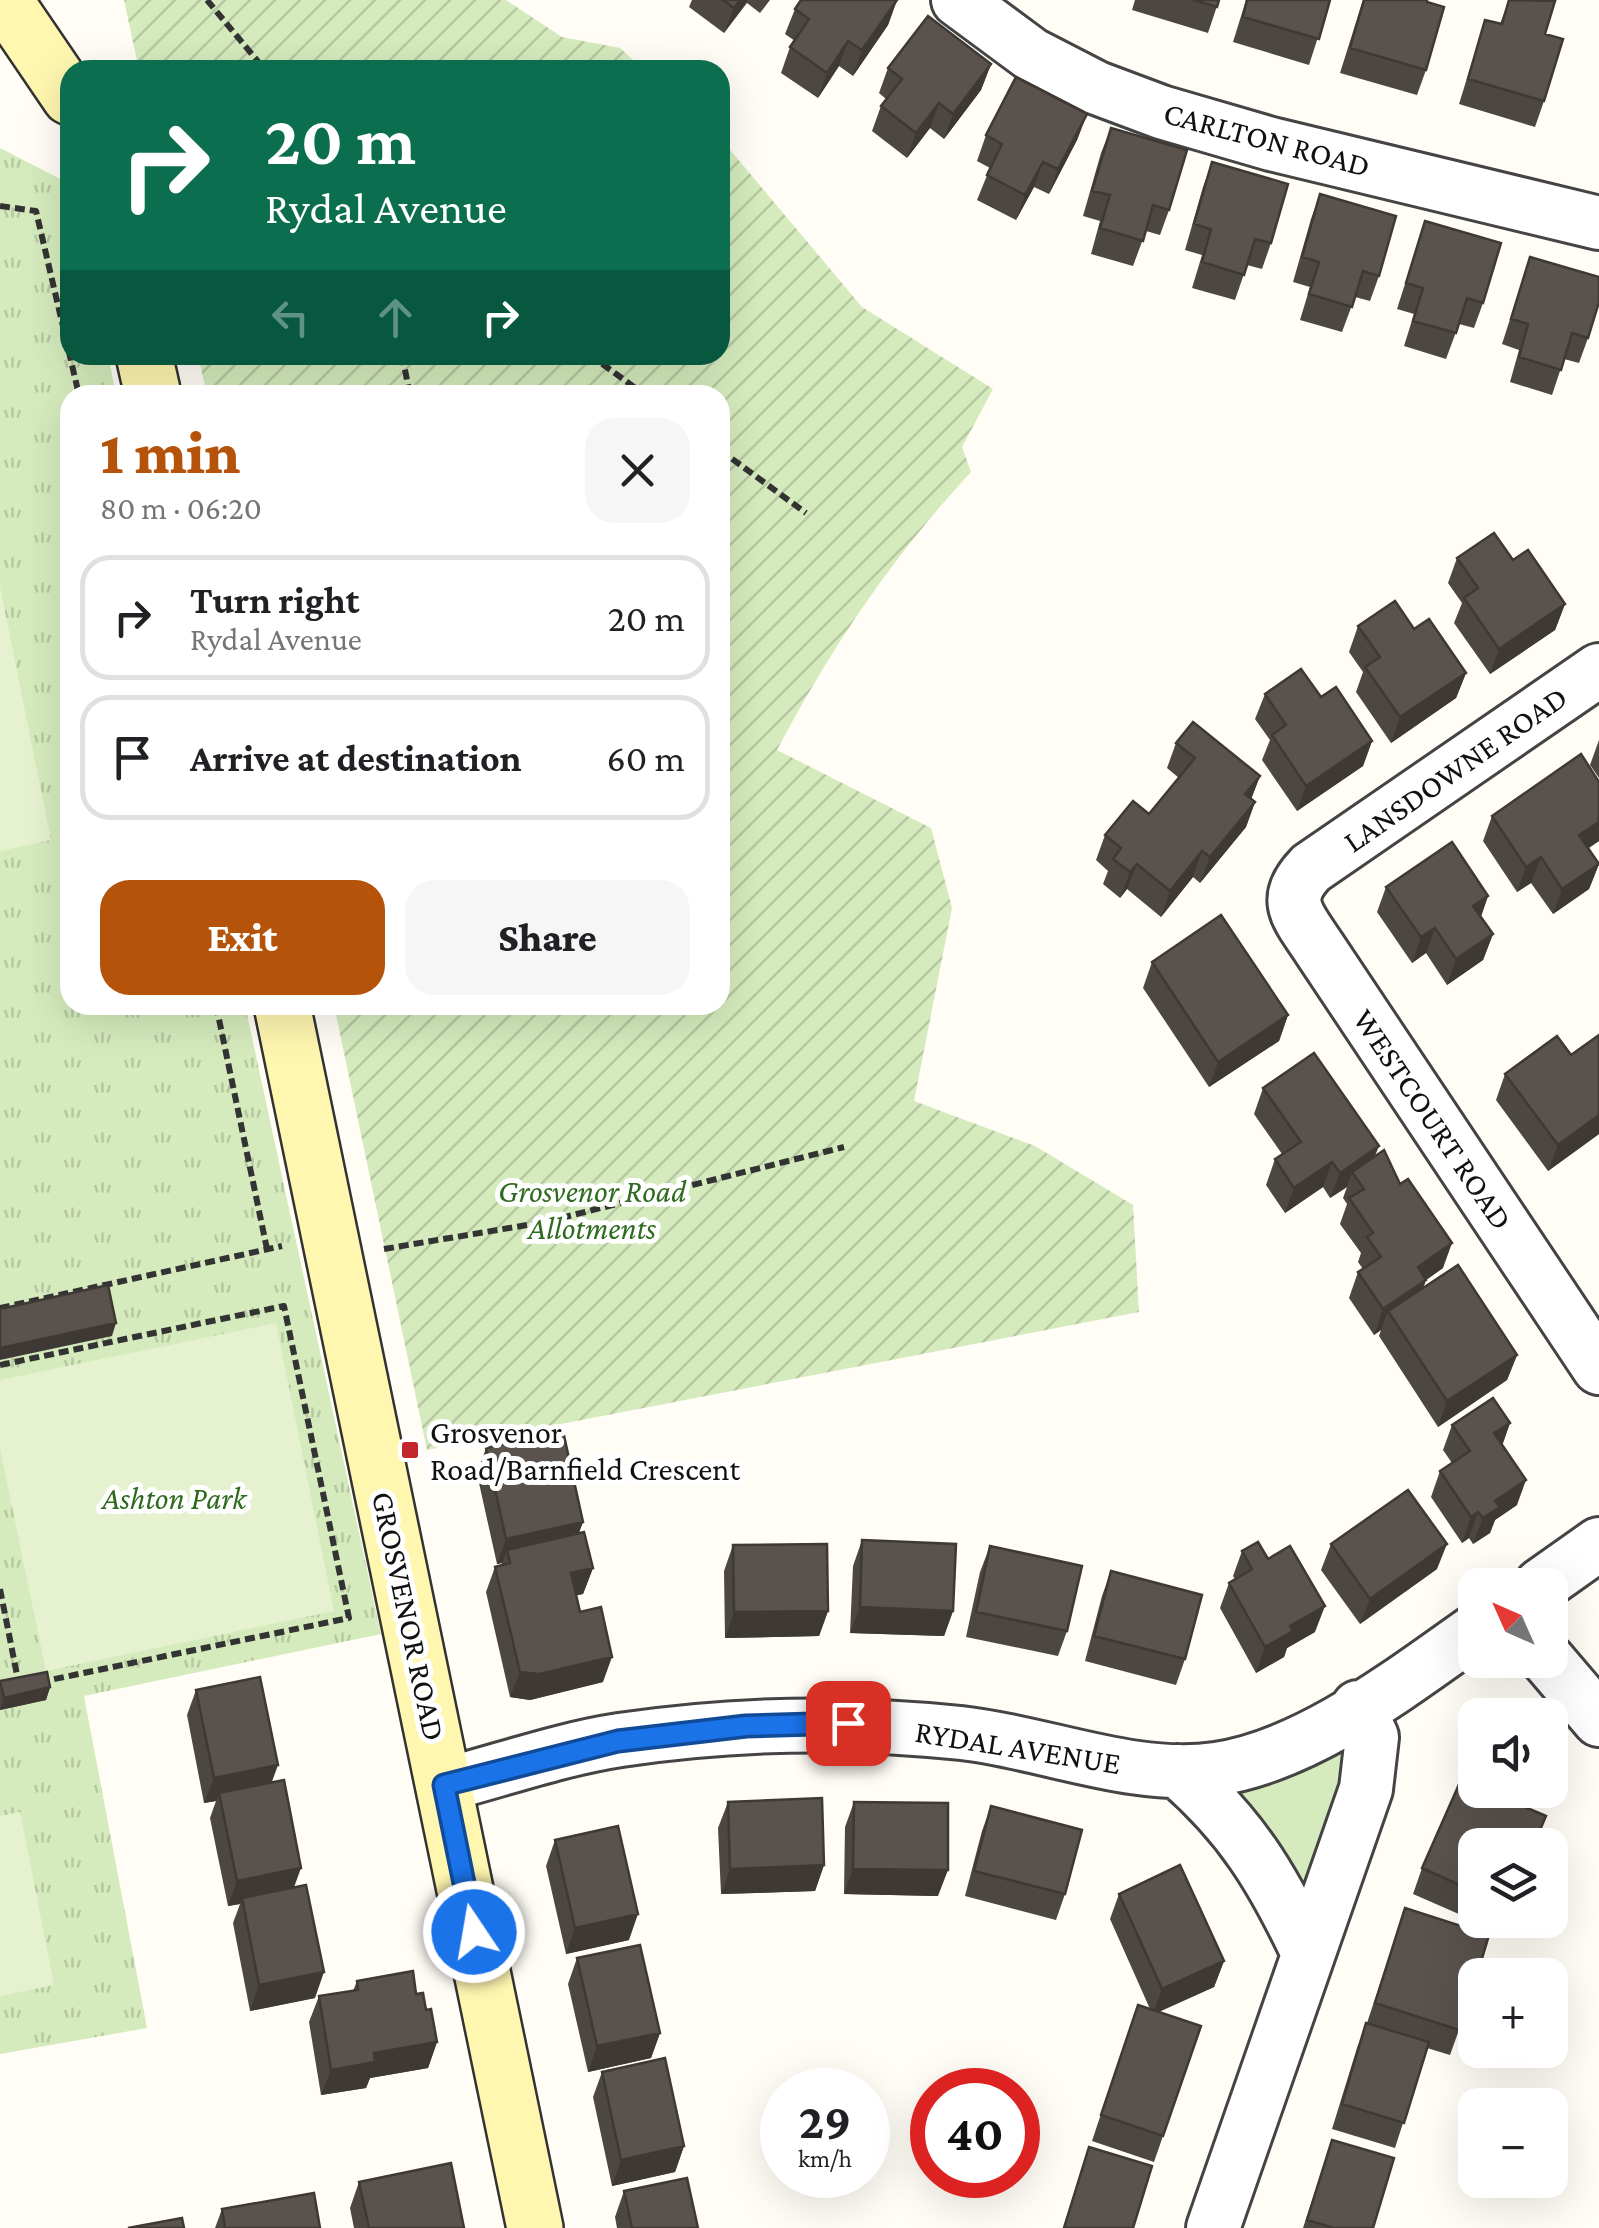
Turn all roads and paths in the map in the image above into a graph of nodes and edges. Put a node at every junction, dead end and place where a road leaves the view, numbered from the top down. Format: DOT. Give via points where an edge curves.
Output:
graph roads {
  1 [pos="4,0"];
  2 [pos="207,0"];
  3 [pos="958,0"];
  4 [pos="257,60"];
  5 [pos="60,82"];
  6 [pos="0,206"];
  7 [pos="1599,223"];
  8 [pos="60,314"];
  9 [pos="604,365"];
  10 [pos="631,385"];
  11 [pos="730,457"];
  12 [pos="806,513"];
  13 [pos="1599,670"];
  14 [pos="1311,868"];
  15 [pos="218,1015"];
  16 [pos="284,1015"];
  17 [pos="844,1147"];
  18 [pos="333,1248"];
  19 [pos="268,1249"];
  20 [pos="0,1308"];
  21 [pos="0,1365"];
  22 [pos="1599,1368"];
  23 [pos="1599,1544"];
  24 [pos="1565,1568"];
  25 [pos="0,1588"];
  26 [pos="1458,1642"];
  27 [pos="1563,1678"];
  28 [pos="19,1686"];
  29 [pos="0,1690"];
  30 [pos="1358,1707"];
  31 [pos="1599,1720"];
  32 [pos="1178,1771"];
  33 [pos="444,1785"];
  34 [pos="1307,1951"];
  35 [pos="535,2228"];
  36 [pos="1213,2228"];
  1 -- 5 [label="street"];
  2 -- 4 [label="path"];
  3 -- 7 [label="street, CARLTON ROAD" via="1031,54 1161,112"];
  6 -- 8 [label="path" via="36,211"];
  9 -- 10 [label="path"];
  11 -- 12 [label="path"];
  13 -- 14 [label="street, LANSDOWNE ROAD"];
  14 -- 22 [label="street, WESTCOURT ROAD" via="1295,884 1298,915"];
  15 -- 19 [label="path"];
  16 -- 18 [label="street, GROSVENOR ROAD"];
  17 -- 18 [label="path" via="545,1222 383,1249"];
  18 -- 19 [label="path" via="295,1243"];
  18 -- 33 [label="street, GROSVENOR ROAD"];
  19 -- 20 [label="path"];
  21 -- 28 [label="path" via="284,1306 349,1618"];
  23 -- 24 [label="street"];
  25 -- 28 [label="path"];
  26 -- 30 [label="street, RYDAL AVENUE"];
  27 -- 31 [label="street"];
  28 -- 29 [label="path"];
  30 -- 32 [label="street, RYDAL AVENUE" via="1267,1756"];
  30 -- 34 [label="street" via="1372,1738 1366,1789"];
  32 -- 33 [label="street, RYDAL AVENUE" via="965,1734 848,1723 618,1741"];
  32 -- 34 [label="street" via="1249,1843"];
  33 -- 35 [label="street, GROSVENOR ROAD"];
  34 -- 36 [label="street"];
}
